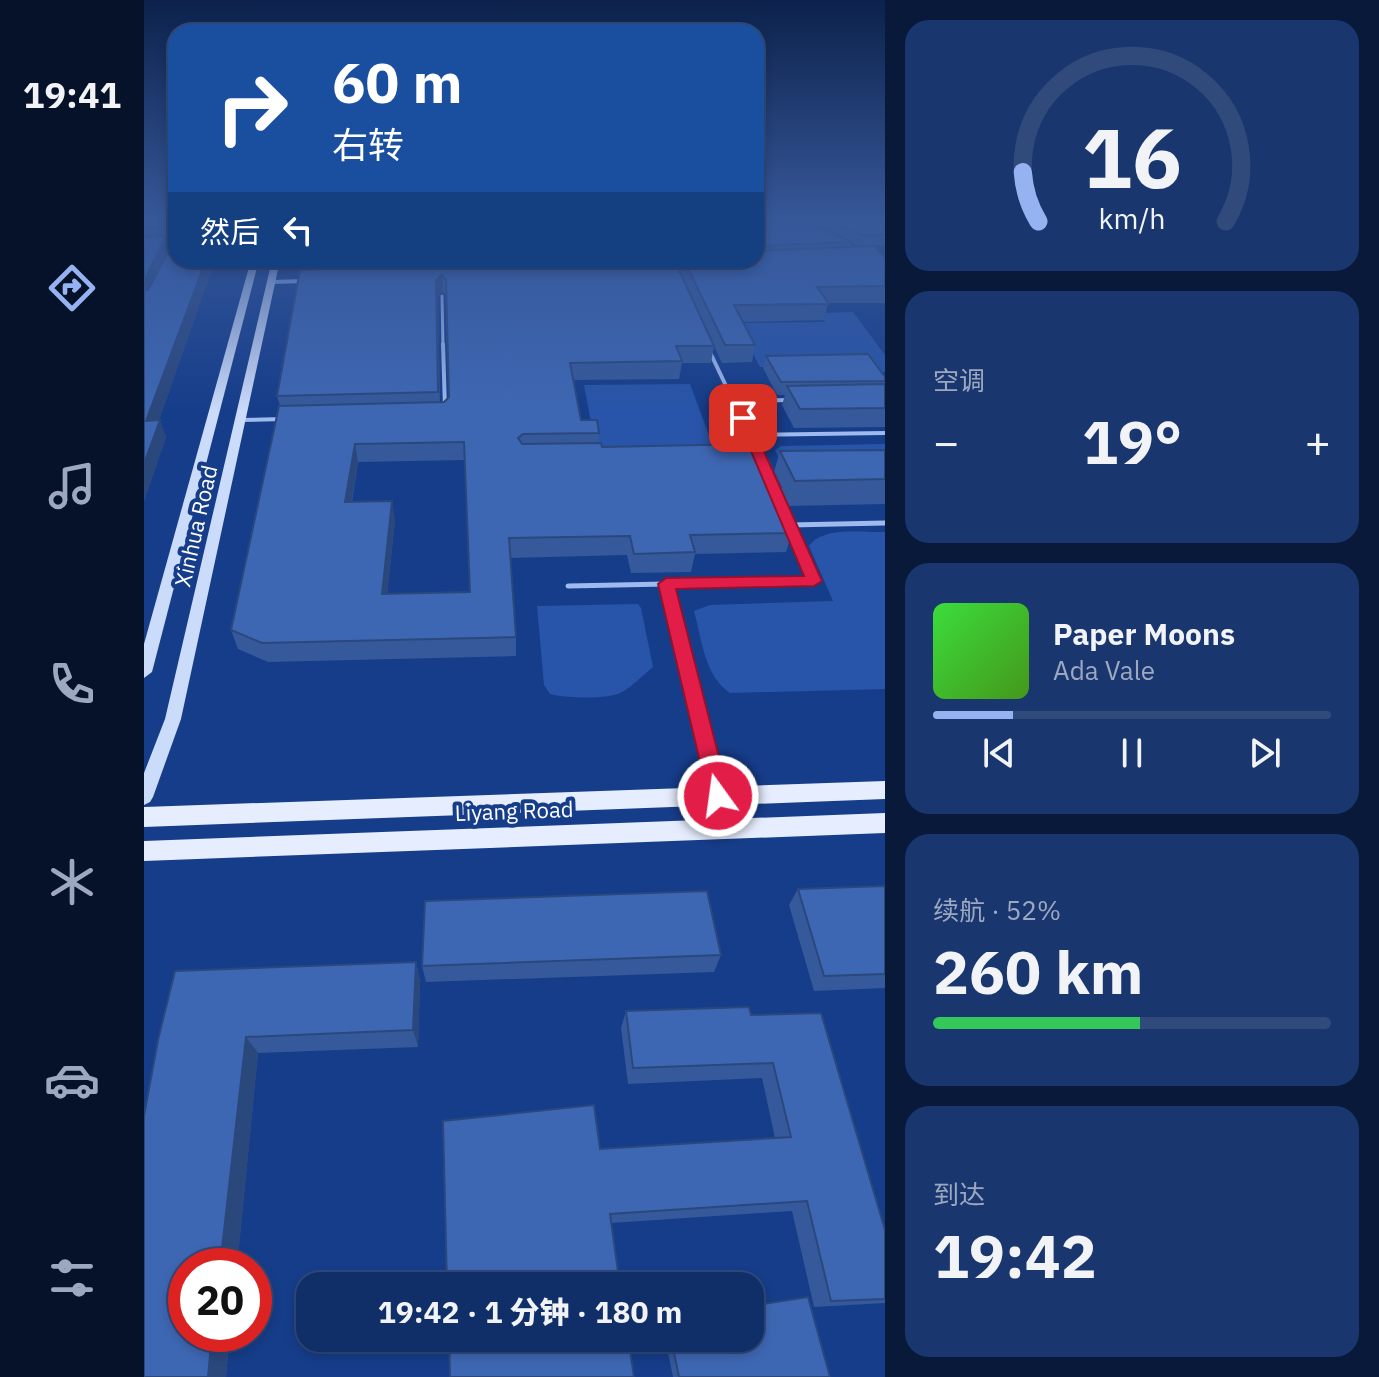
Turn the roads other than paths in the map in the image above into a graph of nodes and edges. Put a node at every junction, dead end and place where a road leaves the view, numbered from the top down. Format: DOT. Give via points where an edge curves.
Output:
graph roads {
  1 [pos="249,283"];
  2 [pos="271,283"];
  3 [pos="442,296"];
  4 [pos="703,337"];
  5 [pos="795,400"];
  6 [pos="735,401"];
  7 [pos="445,415"];
  8 [pos="287,419"];
  9 [pos="240,420"];
  10 [pos="885,433"];
  11 [pos="750,435"];
  12 [pos="743,454"];
  13 [pos="758,454"];
  14 [pos="766,470"];
  15 [pos="772,484"];
  16 [pos="885,523"];
  17 [pos="790,525"];
  18 [pos="666,584"];
  19 [pos="568,586"];
  20 [pos="144,672"];
  21 [pos="885,790"];
  22 [pos="718,796"];
  23 [pos="144,797"];
  24 [pos="144,817"];
  25 [pos="885,823"];
  26 [pos="144,851"];
  1 -- 20 [label="main road, Xinhua Road"];
  2 -- 9 [label="main road, Xinhua Road"];
  3 -- 7 [label="lane"];
  4 -- 6 [label="lane"];
  5 -- 6 [label="lane"];
  6 -- 11 [label="lane"];
  8 -- 9 [label="lane"];
  9 -- 23 [label="main road, Xinhua Road" via="173,719"];
  10 -- 11 [label="lane"];
  11 -- 13 [label="lane"];
  12 -- 13 [label="lane"];
  13 -- 14 [label="lane"];
  15 -- 17 [label="lane"];
  16 -- 17 [label="lane"];
  17 -- 18 [label="lane" via="814,581"];
  18 -- 19 [label="lane"];
  18 -- 22 [label="lane"];
  21 -- 22 [label="main road, Liyang Road"];
  22 -- 24 [label="main road, Liyang Road"];
  25 -- 26 [label="main road, Liyang Road"];
}
